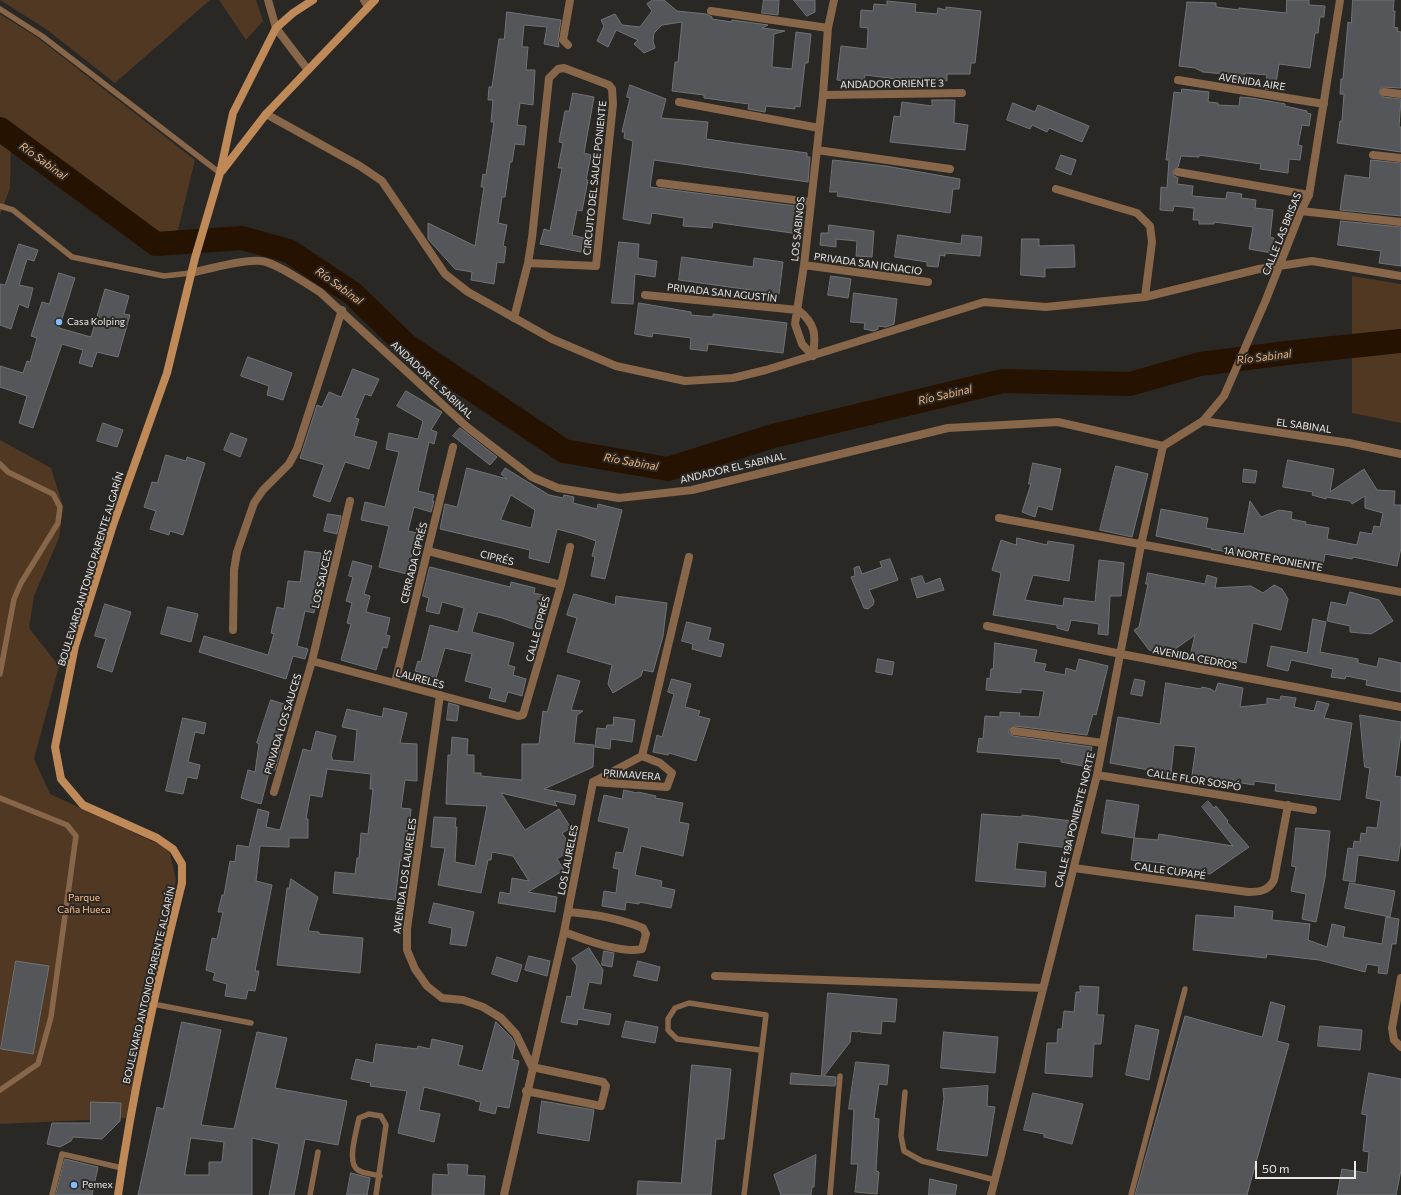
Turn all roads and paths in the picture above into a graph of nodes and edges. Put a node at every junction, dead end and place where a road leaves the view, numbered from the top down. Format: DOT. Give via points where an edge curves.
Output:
graph roads {
  1 [pos="268,0"];
  2 [pos="313,0"];
  3 [pos="375,0"];
  4 [pos="570,0"];
  5 [pos="834,0"];
  6 [pos="1340,0"];
  7 [pos="366,4"];
  8 [pos="0,9"];
  9 [pos="711,11"];
  10 [pos="276,28"];
  11 [pos="828,28"];
  12 [pos="568,45"];
  13 [pos="308,70"];
  14 [pos="1178,80"];
  15 [pos="962,92"];
  16 [pos="1384,92"];
  17 [pos="823,94"];
  18 [pos="1401,94"];
  19 [pos="679,102"];
  20 [pos="1324,104"];
  21 [pos="266,114"];
  22 [pos="819,128"];
  23 [pos="817,150"];
  24 [pos="1374,155"];
  25 [pos="1401,158"];
  26 [pos="950,169"];
  27 [pos="1178,172"];
  28 [pos="219,176"];
  29 [pos="660,183"];
  30 [pos="1056,189"];
  31 [pos="1309,195"];
  32 [pos="810,202"];
  33 [pos="0,206"];
  34 [pos="1301,211"];
  35 [pos="1401,222"];
  36 [pos="528,262"];
  37 [pos="804,265"];
  38 [pos="1280,265"];
  39 [pos="191,273"];
  40 [pos="1401,276"];
  41 [pos="928,282"];
  42 [pos="645,295"];
  43 [pos="1145,297"];
  44 [pos="342,310"];
  45 [pos="798,310"];
  46 [pos="514,318"];
  47 [pos="813,356"];
  48 [pos="1203,421"];
  49 [pos="1163,446"];
  50 [pos="453,447"];
  51 [pos="1401,454"];
  52 [pos="0,464"];
  53 [pos="350,501"];
  54 [pos="1000,518"];
  55 [pos="1141,545"];
  56 [pos="570,547"];
  57 [pos="428,550"];
  58 [pos="689,557"];
  59 [pos="561,585"];
  60 [pos="1401,592"];
  61 [pos="987,626"];
  62 [pos="233,630"];
  63 [pos="1120,654"];
  64 [pos="312,661"];
  65 [pos="0,674"];
  66 [pos="395,683"];
  67 [pos="440,695"];
  68 [pos="1401,707"];
  69 [pos="523,715"];
  70 [pos="1014,731"];
  71 [pos="1103,743"];
  72 [pos="642,756"];
  73 [pos="1097,775"];
  74 [pos="594,782"];
  75 [pos="274,792"];
  76 [pos="0,798"];
  77 [pos="1288,805"];
  78 [pos="1313,810"];
  79 [pos="1074,868"];
  80 [pos="568,912"];
  81 [pos="564,932"];
  82 [pos="715,976"];
  83 [pos="1401,978"];
  84 [pos="1043,988"];
  85 [pos="1185,989"];
  86 [pos="153,1004"];
  87 [pos="251,1023"];
  88 [pos="1401,1047"];
  89 [pos="760,1050"];
  90 [pos="532,1067"];
  91 [pos="840,1076"];
  92 [pos="0,1090"];
  93 [pos="526,1091"];
  94 [pos="905,1092"];
  95 [pos="318,1152"];
  96 [pos="122,1168"];
  97 [pos="380,1176"];
  98 [pos="995,1180"];
  99 [pos="52,1195"];
  100 [pos="118,1195"];
  101 [pos="310,1195"];
  102 [pos="376,1195"];
  103 [pos="504,1195"];
  104 [pos="744,1195"];
  105 [pos="830,1195"];
  106 [pos="992,1195"];
  107 [pos="1131,1195"];
  1 -- 10 [label="street"];
  2 -- 10 [label="main road, BOULEVARD ANTONIO PARENTE ALGARÍN"];
  3 -- 7 [label="main road, BOULEVARD ANTONIO PARENTE ALGARÍN"];
  4 -- 12 [label="street" via="563,40"];
  5 -- 11 [label="street, LOS SABINOS"];
  6 -- 20 [label="street, CALLE LAS BRISAS"];
  7 -- 13 [label="main road, BOULEVARD ANTONIO PARENTE ALGARÍN"];
  8 -- 28 [label="lane" via="42,36"];
  9 -- 11 [label="street"];
  10 -- 13 [label="street"];
  10 -- 28 [label="main road, BOULEVARD ANTONIO PARENTE ALGARÍN" via="234,113"];
  11 -- 17 [label="street, LOS SABINOS"];
  13 -- 21 [label="main road, BOULEVARD ANTONIO PARENTE ALGARÍN"];
  14 -- 20 [label="street, AVENIDA AIRE"];
  15 -- 17 [label="street, ANDADOR ORIENTE 3"];
  16 -- 18 [label="street"];
  17 -- 22 [label="street, LOS SABINOS"];
  19 -- 22 [label="street"];
  20 -- 31 [label="street, CALLE LAS BRISAS"];
  21 -- 28 [label="main road, BOULEVARD ANTONIO PARENTE ALGARÍN"];
  21 -- 46 [label="street" via="382,181 445,274 468,292"];
  22 -- 23 [label="street, LOS SABINOS"];
  23 -- 26 [label="street"];
  23 -- 32 [label="street, LOS SABINOS"];
  24 -- 25 [label="street"];
  27 -- 31 [label="street"];
  28 -- 39 [label="main road, BOULEVARD ANTONIO PARENTE ALGARÍN"];
  29 -- 32 [label="street"];
  30 -- 43 [label="street" via="1137,213 1150,226 1152,242"];
  31 -- 34 [label="street, CALLE LAS BRISAS"];
  32 -- 37 [label="street, LOS SABINOS"];
  33 -- 39 [label="lane" via="12,210 72,257 164,276"];
  34 -- 35 [label="street"];
  34 -- 38 [label="street, CALLE LAS BRISAS"];
  36 -- 36 [label="street, CIRCUITO DEL SAUCE PONIENTE" via="549,78 558,69 564,68 609,84 612,89 613,104 596,266"];
  36 -- 46 [label="street, CIRCUITO DEL SAUCE PONIENTE"];
  37 -- 41 [label="street, PRIVADA SAN IGNACIO"];
  37 -- 45 [label="street, LOS SABINOS"];
  38 -- 40 [label="street" via="1312,261"];
  38 -- 43 [label="street"];
  38 -- 48 [label="street, CALLE LAS BRISAS" via="1224,396"];
  39 -- 44 [label="street, ANDADOR EL SABINAL" via="228,264 261,260 298,278"];
  39 -- 86 [label="main road, BOULEVARD ANTONIO PARENTE ALGARÍN" via="167,373 113,525 75,646 55,747 61,779 83,805 156,838 173,849 182,864 182,883"];
  42 -- 45 [label="street, PRIVADA SAN AGUSTÍN"];
  43 -- 47 [label="street" via="1046,307 984,302"];
  44 -- 49 [label="street, ANDADOR EL SABINAL" via="467,426 532,477 558,488 619,498 692,490 948,428 1058,422"];
  44 -- 62 [label="street" via="297,449 289,464 254,503 237,552 234,570"];
  45 -- 47 [label="street, LOS SABINOS" via="795,324 802,344"];
  45 -- 47 [label="street" via="808,318 816,338"];
  46 -- 47 [label="street" via="552,339 616,366 686,381 733,378"];
  48 -- 49 [label="street"];
  48 -- 51 [label="street, EL SABINAL" via="1349,443"];
  49 -- 55 [label="street, CALLE 19A PONIENTE NORTE"];
  50 -- 57 [label="street, CERRADA CIPRÉS"];
  52 -- 65 [label="lane" via="8,472 52,494 60,508 58,523 14,599"];
  53 -- 64 [label="street, LOS SAUCES"];
  54 -- 55 [label="street, 1A NORTE PONIENTE"];
  55 -- 60 [label="street, 1A NORTE PONIENTE"];
  55 -- 63 [label="street, CALLE 19A PONIENTE NORTE"];
  56 -- 59 [label="street, CALLE CIPRÉS"];
  57 -- 59 [label="street, CIPRÉS"];
  57 -- 66 [label="street, CERRADA CIPRÉS"];
  58 -- 72 [label="street"];
  59 -- 69 [label="street, CALLE CIPRÉS"];
  61 -- 63 [label="street, AVENIDA CEDROS"];
  63 -- 68 [label="street, AVENIDA CEDROS"];
  63 -- 71 [label="street, CALLE 19A PONIENTE NORTE"];
  64 -- 66 [label="street, LAURELES"];
  64 -- 75 [label="street, PRIVADA LOS SAUCES"];
  66 -- 67 [label="street, LAURELES"];
  67 -- 69 [label="street, LAURELES" via="518,716"];
  67 -- 90 [label="street, AVENIDA LOS LAURELES" via="407,929 407,950 415,970 427,986 442,998 463,1000 483,1007 501,1018 516,1034"];
  70 -- 71 [label="street"];
  71 -- 73 [label="street, CALLE 19A PONIENTE NORTE"];
  72 -- 74 [label="street"];
  72 -- 74 [label="street, PRIMAVERA" via="660,763 672,772 667,787"];
  73 -- 77 [label="street, CALLE FLOR SOSPÓ"];
  73 -- 79 [label="street, CALLE 19A PONIENTE NORTE"];
  74 -- 80 [label="street, LOS LAURELES"];
  76 -- 92 [label="lane" via="67,825 76,836 51,1017 38,1064"];
  77 -- 78 [label="street, CALLE FLOR SOSPÓ"];
  77 -- 79 [label="street, CALLE CUPAPÉ" via="1274,880 1264,891 1248,892"];
  79 -- 84 [label="street, CALLE 19A PONIENTE NORTE"];
  80 -- 81 [label="street, LOS LAURELES"];
  80 -- 81 [label="street" via="626,921 643,928 646,934 642,949 638,950 620,948"];
  81 -- 90 [label="street, LOS LAURELES"];
  82 -- 84 [label="street"];
  83 -- 88 [label="street" via="1392,1028 1394,1040"];
  84 -- 98 [label="street, CALLE 19A PONIENTE NORTE"];
  85 -- 107 [label="lane"];
  86 -- 87 [label="lane"];
  86 -- 96 [label="main road, BOULEVARD ANTONIO PARENTE ALGARÍN"];
  89 -- 89 [label="lane" via="766,1015 689,1003 675,1008 668,1019 668,1030 677,1039"];
  89 -- 104 [label="lane"];
  90 -- 93 [label="street, LOS LAURELES"];
  90 -- 93 [label="street" via="603,1082 606,1086 603,1104 598,1106"];
  91 -- 105 [label="lane"];
  93 -- 103 [label="street, LOS LAURELES"];
  94 -- 98 [label="lane" via="901,1136 904,1151 922,1161"];
  95 -- 101 [label="lane"];
  96 -- 99 [label="lane" via="62,1154"];
  96 -- 100 [label="main road, BOULEVARD ANTONIO PARENTE ALGARÍN"];
  97 -- 97 [label="lane" via="386,1124 381,1116 369,1114 359,1118 353,1166 358,1171"];
  97 -- 102 [label="lane"];
  98 -- 106 [label="street, CALLE 19A PONIENTE NORTE"];
}
